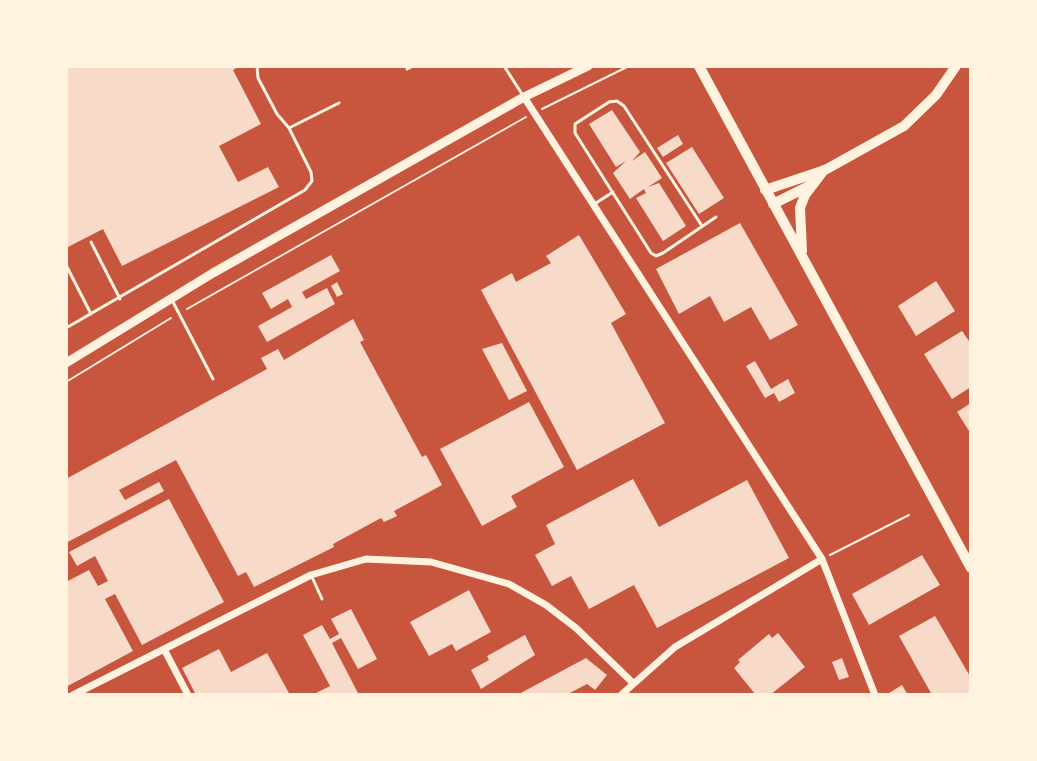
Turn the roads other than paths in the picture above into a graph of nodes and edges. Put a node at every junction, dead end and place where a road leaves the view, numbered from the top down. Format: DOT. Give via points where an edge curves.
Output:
graph roads {
  1 [pos="257,66"];
  2 [pos="413,66"];
  3 [pos="504,66"];
  4 [pos="588,66"];
  5 [pos="699,66"];
  6 [pos="956,66"];
  7 [pos="407,69"];
  8 [pos="524,97"];
  9 [pos="339,103"];
  10 [pos="289,128"];
  11 [pos="825,170"];
  12 [pos="813,184"];
  13 [pos="765,190"];
  14 [pos="613,192"];
  15 [pos="773,204"];
  16 [pos="593,205"];
  17 [pos="716,217"];
  18 [pos="702,226"];
  19 [pos="91,242"];
  20 [pos="802,257"];
  21 [pos="66,265"];
  22 [pos="171,298"];
  23 [pos="120,299"];
  24 [pos="91,314"];
  25 [pos="66,328"];
  26 [pos="66,363"];
  27 [pos="213,379"];
  28 [pos="822,559"];
  29 [pos="971,568"];
  30 [pos="311,575"];
  31 [pos="322,599"];
  32 [pos="164,649"];
  33 [pos="633,683"];
  34 [pos="73,695"];
  35 [pos="188,695"];
  36 [pos="621,695"];
  37 [pos="875,695"];
  1 -- 10 [label="lane" via="258,78"];
  2 -- 7 [label="lane"];
  3 -- 8 [label="lane"];
  4 -- 8 [label="main road"];
  5 -- 13 [label="main road"];
  6 -- 11 [label="main road" via="904,126"];
  8 -- 16 [label="street"];
  8 -- 22 [label="main road"];
  9 -- 10 [label="lane"];
  10 -- 23 [label="lane" via="311,172 305,190"];
  11 -- 12 [label="main road"];
  11 -- 13 [label="main road"];
  12 -- 15 [label="main road"];
  12 -- 20 [label="main road" via="800,208"];
  13 -- 15 [label="main road"];
  14 -- 16 [label="lane"];
  14 -- 18 [label="lane" via="656,256"];
  14 -- 18 [label="lane" via="574,129 577,121 617,101"];
  15 -- 20 [label="main road"];
  16 -- 28 [label="street"];
  17 -- 18 [label="lane"];
  19 -- 23 [label="lane"];
  20 -- 29 [label="main road"];
  21 -- 24 [label="lane"];
  22 -- 26 [label="main road"];
  22 -- 27 [label="lane"];
  23 -- 24 [label="lane"];
  24 -- 25 [label="lane"];
  28 -- 33 [label="street" via="675,647"];
  28 -- 37 [label="street"];
  30 -- 31 [label="lane"];
  30 -- 32 [label="street"];
  30 -- 33 [label="street" via="366,559 431,562 471,571 546,605"];
  32 -- 34 [label="street"];
  32 -- 35 [label="street"];
  33 -- 36 [label="street"];
}
